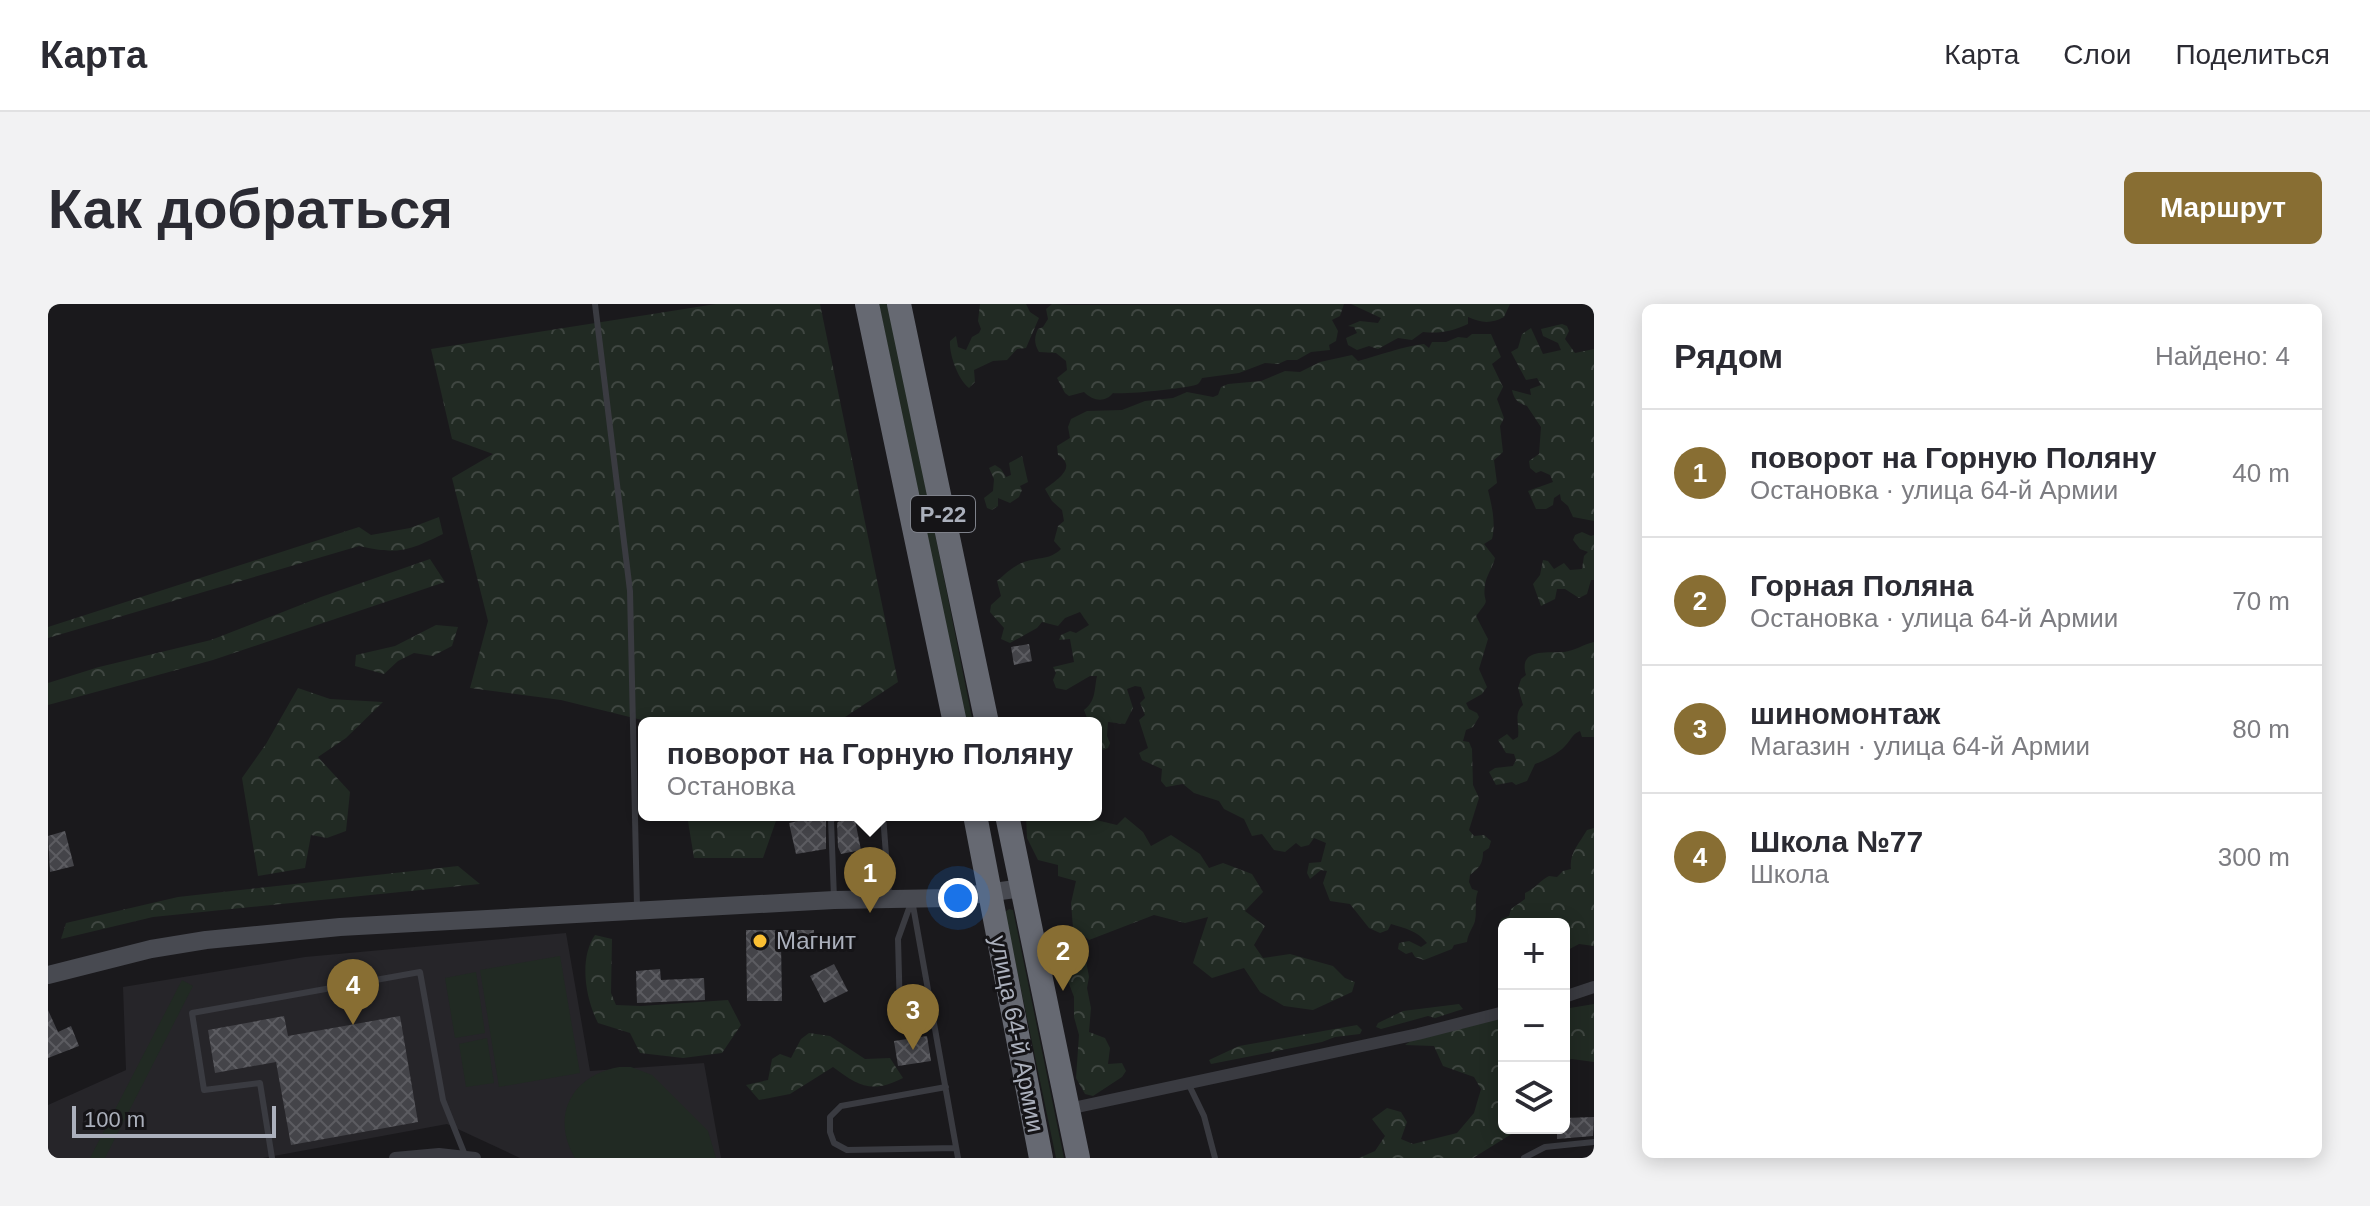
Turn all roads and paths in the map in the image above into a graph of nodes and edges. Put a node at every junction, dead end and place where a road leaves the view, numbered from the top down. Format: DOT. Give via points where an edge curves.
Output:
graph roads {
  1 [pos="595,304"];
  2 [pos="867,304"];
  3 [pos="899,304"];
  4 [pos="950,711"];
  5 [pos="986,717"];
  6 [pos="831,821"];
  7 [pos="883,821"];
  8 [pos="976,821"];
  9 [pos="1008,821"];
  10 [pos="1022,888"];
  11 [pos="990,894"];
  12 [pos="834,900"];
  13 [pos="889,900"];
  14 [pos="912,900"];
  15 [pos="638,911"];
  16 [pos="48,975"];
  17 [pos="1594,987"];
  18 [pos="1570,995"];
  19 [pos="1498,1014"];
  20 [pos="898,1021"];
  21 [pos="1188,1083"];
  22 [pos="946,1087"];
  23 [pos="1068,1109"];
  24 [pos="1594,1142"];
  25 [pos="956,1148"];
  26 [pos="470,1157"];
  27 [pos="272,1158"];
  28 [pos="395,1158"];
  29 [pos="958,1158"];
  30 [pos="1041,1158"];
  31 [pos="1078,1158"];
  32 [pos="1215,1158"];
  33 [pos="1524,1158"];
  1 -- 15 [label="lane" via="630,591"];
  2 -- 4 [label="highway, Р-22"];
  3 -- 5 [label="highway, Р-22"];
  6 -- 12 [label="lane"];
  7 -- 13 [label="lane"];
  8 -- 11 [label="highway, улица 64-й Армии"];
  9 -- 10 [label="highway, улица 64-й Армии"];
  10 -- 11 [label="main road"];
  10 -- 23 [label="highway, улица 64-й Армии"];
  11 -- 14 [label="main road"];
  11 -- 30 [label="highway, улица 64-й Армии"];
  12 -- 13 [label="main road"];
  12 -- 15 [label="main road"];
  13 -- 14 [label="main road"];
  14 -- 20 [label="lane" via="898,939"];
  14 -- 22 [label="lane"];
  15 -- 16 [label="main road" via="206,940"];
  17 -- 18 [label="street"];
  19 -- 21 [label="street"];
  21 -- 23 [label="street"];
  21 -- 32 [label="lane"];
  22 -- 25 [label="lane"];
  22 -- 25 [label="lane" via="841,1106 830,1117 830,1132 834,1143 847,1150"];
  23 -- 31 [label="highway, улица 64-й Армии"];
  24 -- 33 [label="lane" via="1545,1147"];
  25 -- 29 [label="lane"];
  26 -- 27 [label="lane" via="443,1100 420,972 192,1013 204,1090 260,1083"];
  26 -- 28 [label="street"];
}
